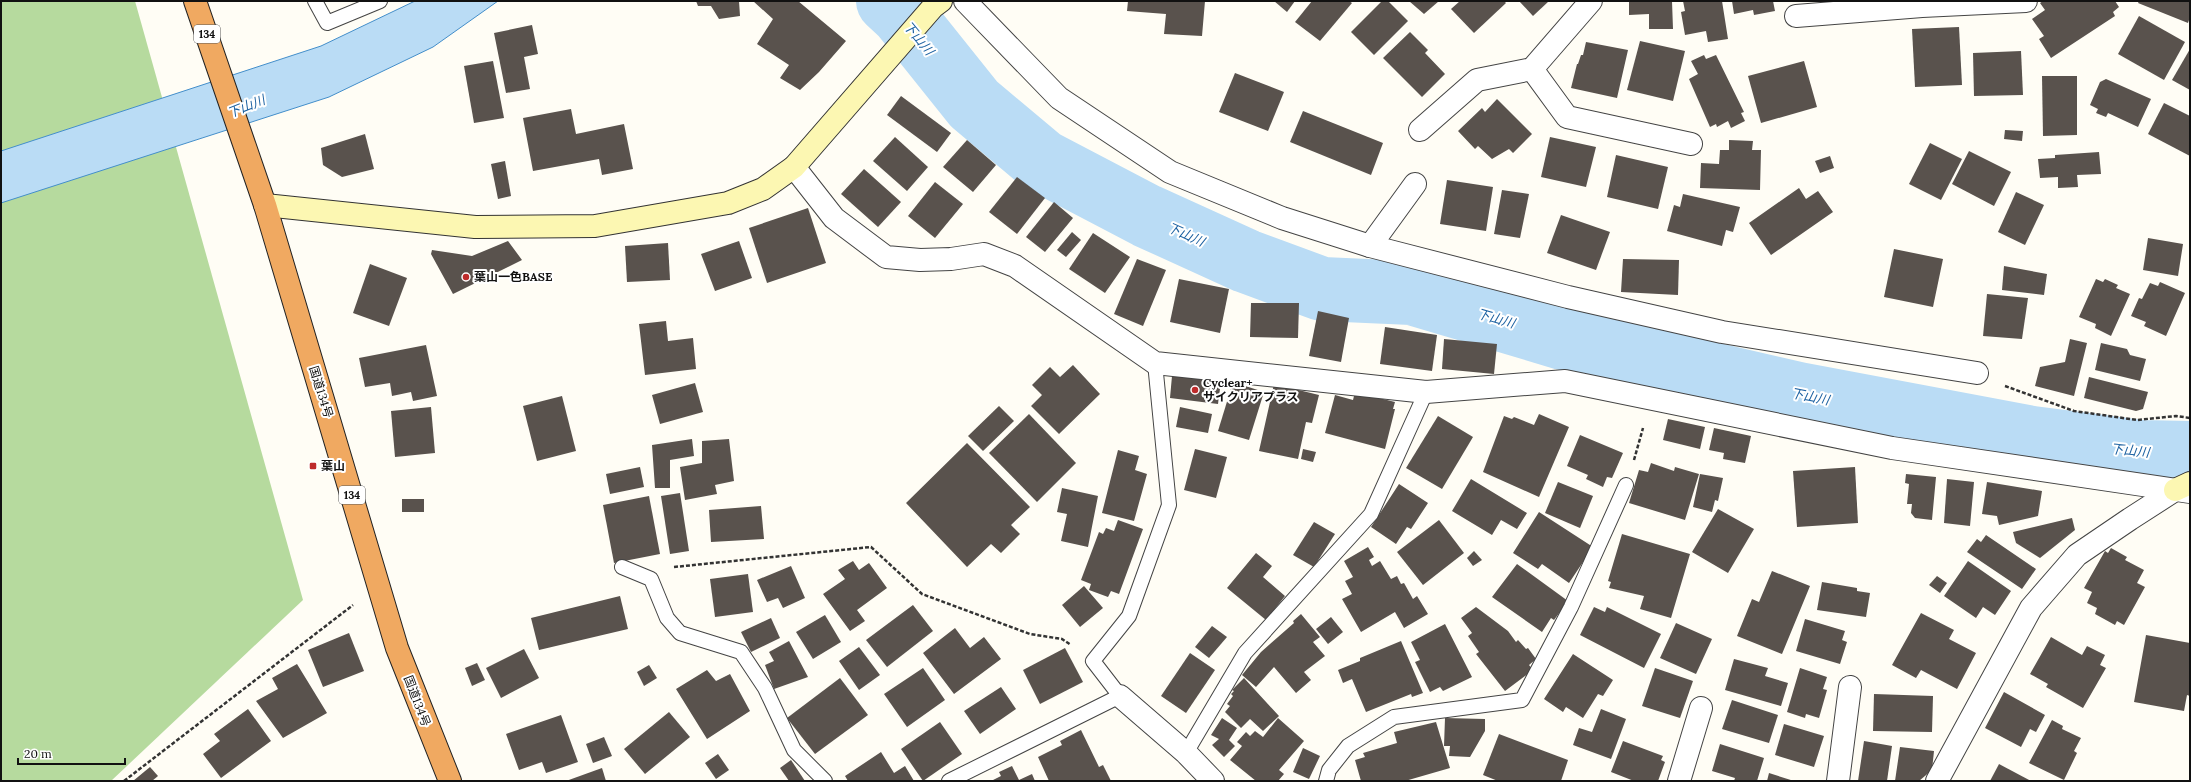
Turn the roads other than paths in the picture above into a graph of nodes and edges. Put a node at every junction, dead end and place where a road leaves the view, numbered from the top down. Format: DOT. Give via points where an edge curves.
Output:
graph roads {
  1 [pos="195,1"];
  2 [pos="315,1"];
  3 [pos="380,1"];
  4 [pos="965,1"];
  5 [pos="1591,1"];
  6 [pos="2026,1"];
  7 [pos="937,4"];
  8 [pos="1796,16"];
  9 [pos="1532,68"];
  10 [pos="1420,130"];
  11 [pos="1691,144"];
  12 [pos="794,167"];
  13 [pos="1414,184"];
  14 [pos="266,204"];
  15 [pos="1370,246"];
  16 [pos="1155,363"];
  17 [pos="1977,373"];
  18 [pos="1426,392"];
  19 [pos="1626,485"];
  20 [pos="2185,489"];
  21 [pos="622,567"];
  22 [pos="1850,687"];
  23 [pos="1120,696"];
  24 [pos="1702,708"];
  25 [pos="1186,753"];
  26 [pos="450,781"];
  27 [pos="825,781"];
  28 [pos="949,781"];
  29 [pos="1213,781"];
  30 [pos="1326,781"];
  31 [pos="1679,781"];
  32 [pos="1838,781"];
  33 [pos="1937,781"];
  1 -- 14 [label="highway, 国道134号 / 134"];
  2 -- 3 [label="lane" via="327,23"];
  4 -- 15 [label="street" via="1059,98 1170,172 1282,218"];
  5 -- 9 [label="street"];
  6 -- 8 [label="street"];
  7 -- 12 [label="street"];
  9 -- 10 [label="street" via="1477,80"];
  9 -- 11 [label="street" via="1568,117"];
  12 -- 14 [label="street" via="763,189 728,203 595,226 475,227"];
  12 -- 16 [label="street" via="834,218 886,257 920,260 984,254 1015,266"];
  13 -- 15 [label="street"];
  14 -- 26 [label="highway, 国道134号 / 134" via="378,586 398,648"];
  15 -- 17 [label="street" via="1568,297 1722,332"];
  16 -- 18 [label="street"];
  16 -- 23 [label="lane" via="1169,505 1129,616 1093,661"];
  18 -- 20 [label="street" via="1565,382 1892,448"];
  18 -- 25 [label="lane" via="1371,514 1245,654"];
  19 -- 30 [label="lane" via="1571,607 1522,700 1394,717 1348,746 1329,770"];
  20 -- 33 [label="street" via="2130,519 2078,556 2031,608"];
  21 -- 27 [label="lane" via="651,579 667,618 680,633 741,652 765,688 794,750"];
  22 -- 32 [label="street"];
  23 -- 25 [label="street"];
  23 -- 28 [label="lane"];
  24 -- 31 [label="street"];
  25 -- 29 [label="street"];
}
